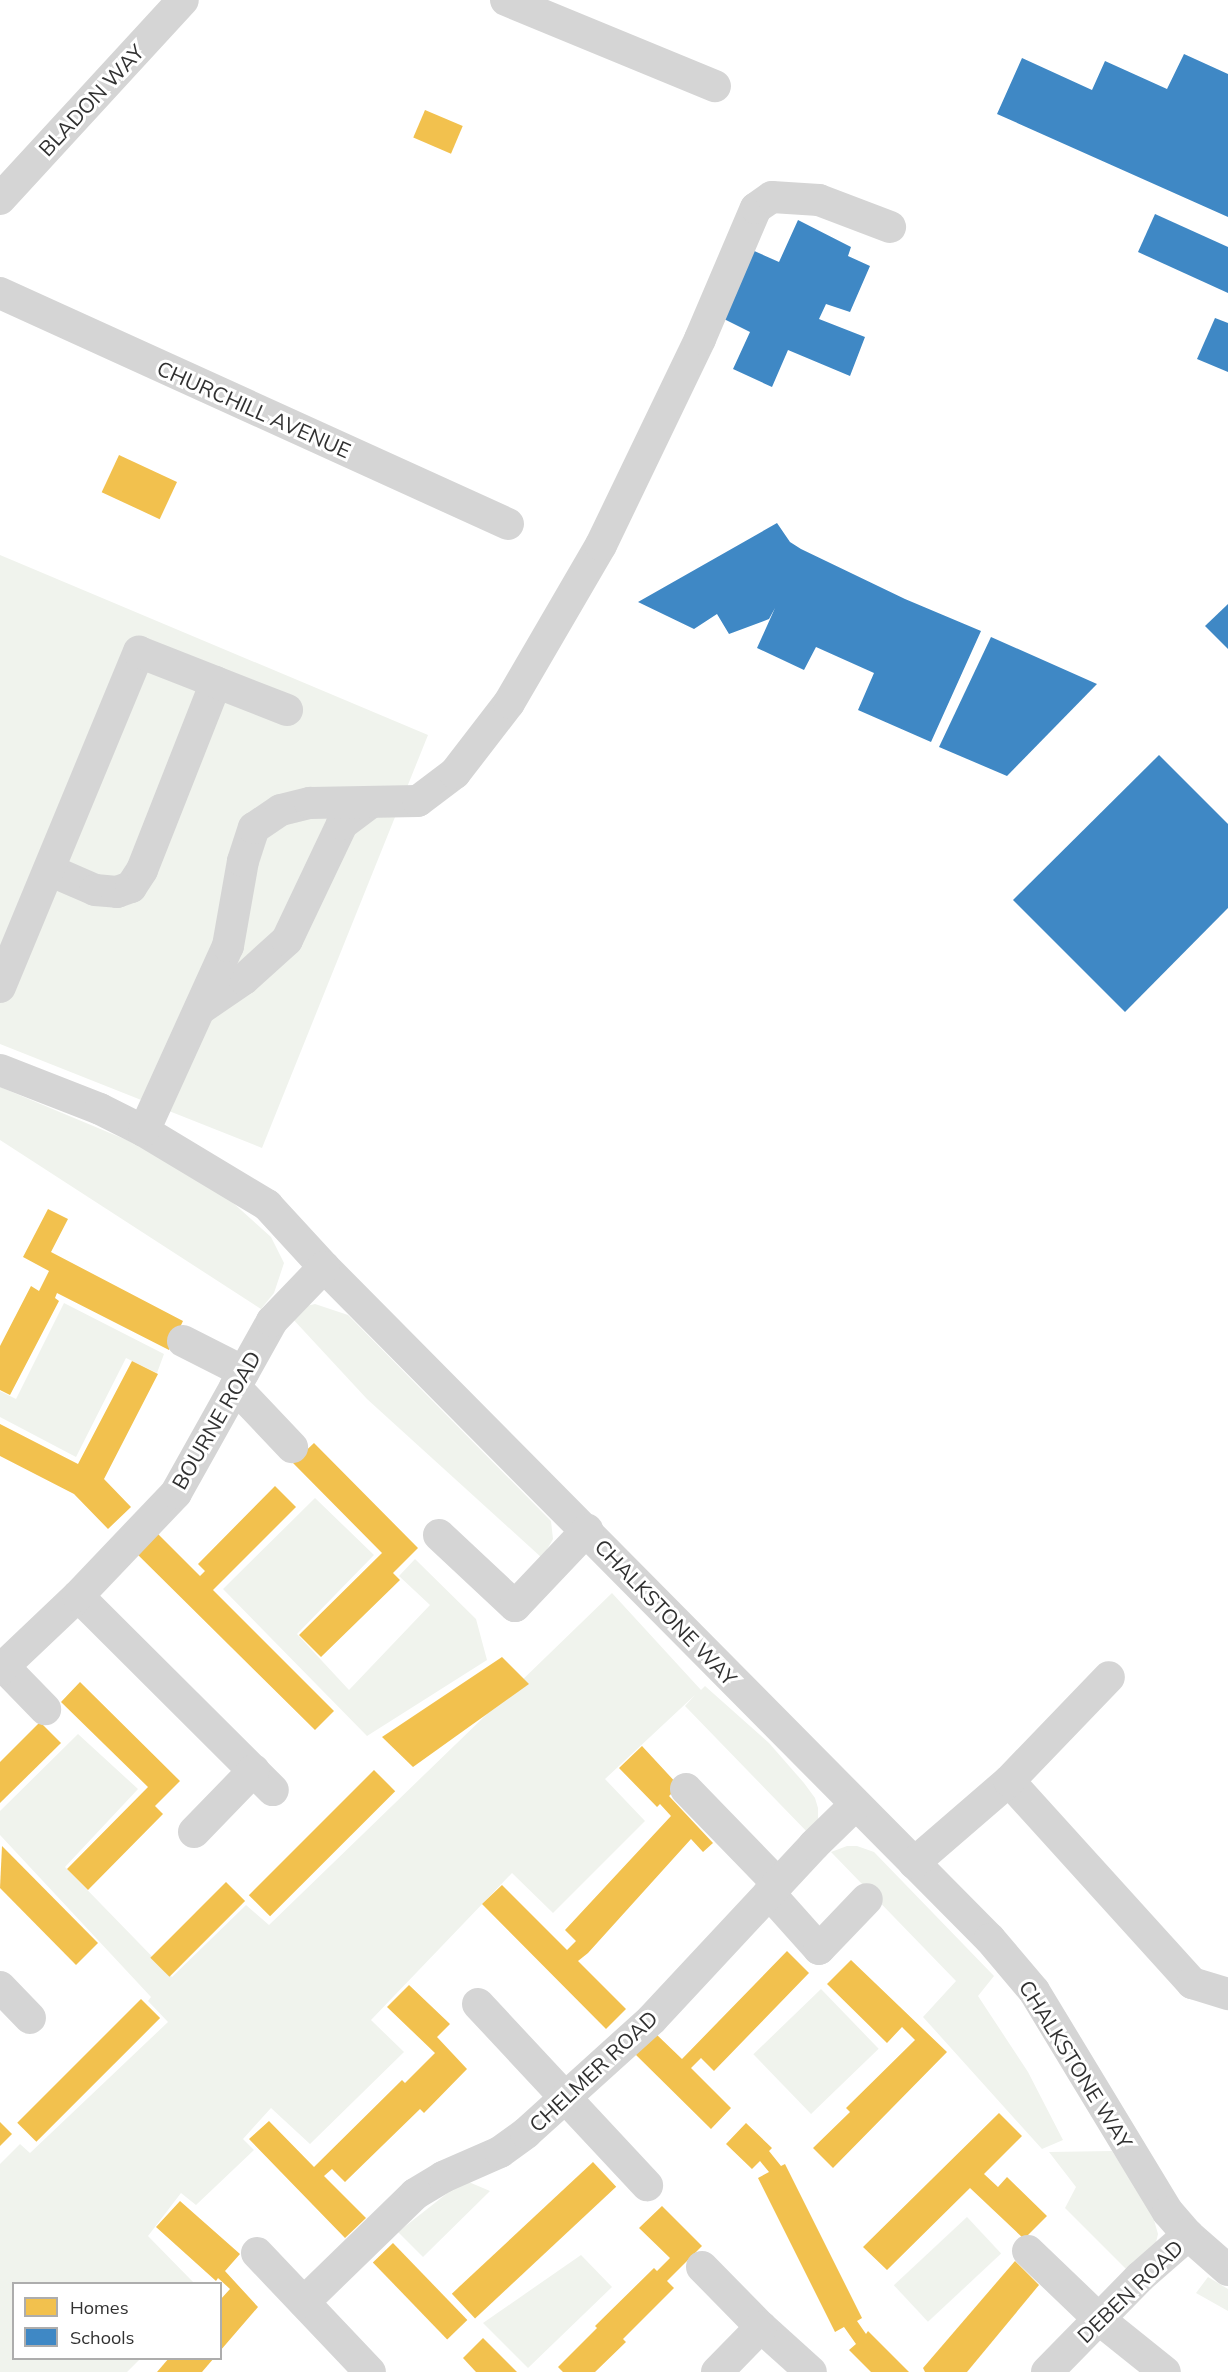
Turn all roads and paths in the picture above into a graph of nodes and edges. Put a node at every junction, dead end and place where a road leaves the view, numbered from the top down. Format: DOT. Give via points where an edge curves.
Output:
graph roads {
  1 [pos="183,0"];
  2 [pos="506,0"];
  3 [pos="715,86"];
  4 [pos="0,199"];
  5 [pos="890,227"];
  6 [pos="0,293"];
  7 [pos="508,524"];
  8 [pos="216,682"];
  9 [pos="287,710"];
  10 [pos="370,803"];
  11 [pos="49,870"];
  12 [pos="0,987"];
  13 [pos="199,1010"];
  14 [pos="0,1070"];
  15 [pos="144,1131"];
  16 [pos="324,1267"];
  17 [pos="183,1341"];
  18 [pos="240,1379"];
  19 [pos="292,1447"];
  20 [pos="587,1530"];
  21 [pos="439,1534"];
  22 [pos="78,1596"];
  23 [pos="2,1668"];
  24 [pos="1109,1677"];
  25 [pos="45,1709"];
  26 [pos="1009,1781"];
  27 [pos="686,1789"];
  28 [pos="855,1805"];
  29 [pos="194,1832"];
  30 [pos="914,1863"];
  31 [pos="773,1888"];
  32 [pos="867,1899"];
  33 [pos="0,1988"];
  34 [pos="1228,1994"];
  35 [pos="478,2004"];
  36 [pos="30,2018"];
  37 [pos="566,2096"];
  38 [pos="647,2185"];
  39 [pos="1188,2235"];
  40 [pos="1028,2252"];
  41 [pos="257,2253"];
  42 [pos="702,2267"];
  43 [pos="1228,2270"];
  44 [pos="304,2302"];
  45 [pos="1100,2320"];
  46 [pos="761,2327"];
  47 [pos="370,2372"];
  48 [pos="717,2372"];
  49 [pos="811,2372"];
  50 [pos="1047,2372"];
  51 [pos="1165,2372"];
  1 -- 4 [label="street, BLADON WAY"];
  2 -- 3 [label="street"];
  5 -- 10 [label="street" via="819,200 772,197 756,208 700,339 601,545 509,704 455,773 418,801"];
  6 -- 7 [label="street, CHURCHILL AVENUE"];
  8 -- 9 [label="street"];
  8 -- 11 [label="street" via="142,870 131,887 117,892 95,890"];
  8 -- 11 [label="street" via="139,652"];
  10 -- 13 [label="street" via="342,824 286,940 244,979"];
  10 -- 13 [label="street" via="310,803 281,810 254,828 243,861 228,946"];
  11 -- 12 [label="street"];
  13 -- 15 [label="street"];
  14 -- 15 [label="street, CHALKSTONE WAY" via="100,1109"];
  15 -- 16 [label="street, CHALKSTONE WAY" via="267,1205"];
  16 -- 18 [label="street, BOURNE ROAD" via="272,1321"];
  16 -- 20 [label="street, CHALKSTONE WAY"];
  17 -- 18 [label="street"];
  18 -- 19 [label="street"];
  18 -- 22 [label="street, BOURNE ROAD" via="176,1493"];
  20 -- 21 [label="street" via="515,1606"];
  20 -- 28 [label="street, CHALKSTONE WAY"];
  22 -- 23 [label="street, BOURNE ROAD"];
  22 -- 29 [label="street" via="264,1780"];
  23 -- 25 [label="street"];
  24 -- 26 [label="street"];
  26 -- 30 [label="street"];
  26 -- 34 [label="street" via="1192,1983"];
  27 -- 31 [label="street"];
  28 -- 30 [label="street, CHALKSTONE WAY"];
  28 -- 31 [label="street, CHELMER ROAD"];
  30 -- 39 [label="street, CHALKSTONE WAY" via="990,1939 1034,1991 1168,2212"];
  31 -- 32 [label="street" via="819,1949"];
  31 -- 37 [label="street, CHELMER ROAD" via="652,2019"];
  33 -- 36 [label="street"];
  35 -- 37 [label="street"];
  37 -- 38 [label="street"];
  37 -- 44 [label="street, CHELMER ROAD" via="500,2152 415,2194"];
  39 -- 43 [label="street, CHALKSTONE WAY"];
  39 -- 45 [label="street, DEBEN ROAD" via="1140,2277"];
  40 -- 45 [label="street"];
  41 -- 44 [label="street"];
  42 -- 46 [label="street"];
  44 -- 47 [label="street"];
  45 -- 50 [label="street, DEBEN ROAD"];
  45 -- 51 [label="street"];
  46 -- 48 [label="street"];
  46 -- 49 [label="street"];
}
